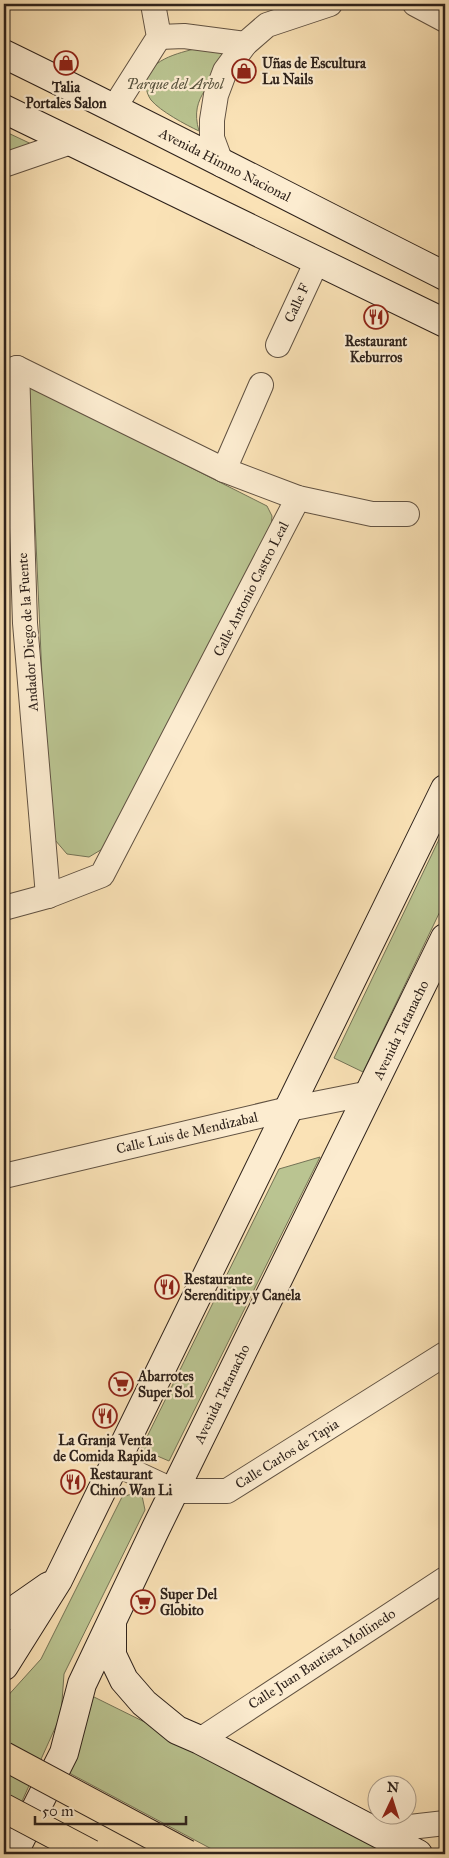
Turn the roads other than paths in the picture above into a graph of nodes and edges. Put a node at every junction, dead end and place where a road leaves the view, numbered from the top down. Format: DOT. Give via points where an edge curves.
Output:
graph roads {
  1 [pos="153,4"];
  2 [pos="330,4"];
  3 [pos="415,4"];
  4 [pos="445,20"];
  5 [pos="159,38"];
  6 [pos="245,44"];
  7 [pos="4,54"];
  8 [pos="114,108"];
  9 [pos="4,109"];
  10 [pos="71,142"];
  11 [pos="4,165"];
  12 [pos="222,165"];
  13 [pos="316,261"];
  14 [pos="445,276"];
  15 [pos="445,323"];
  16 [pos="278,345"];
  17 [pos="10,370"];
  18 [pos="260,385"];
  19 [pos="224,470"];
  20 [pos="298,498"];
  21 [pos="407,514"];
  22 [pos="445,789"];
  23 [pos="48,896"];
  24 [pos="4,908"];
  25 [pos="445,938"];
  26 [pos="370,1093"];
  27 [pos="289,1109"];
  28 [pos="4,1176"];
  29 [pos="445,1354"];
  30 [pos="116,1464"];
  31 [pos="174,1491"];
  32 [pos="58,1580"];
  33 [pos="444,1580"];
  34 [pos="4,1616"];
  35 [pos="112,1621"];
  36 [pos="4,1666"];
  37 [pos="200,1740"];
  38 [pos="4,1756"];
  39 [pos="4,1808"];
  40 [pos="445,1823"];
  41 [pos="375,1831"];
  42 [pos="13,1854"];
  43 [pos="91,1854"];
  44 [pos="188,1854"];
  45 [pos="418,1854"];
  1 -- 5 [label="street"];
  2 -- 6 [label="street" via="267,25"];
  3 -- 4 [label="street"];
  5 -- 6 [label="street" via="184,36"];
  5 -- 8 [label="street"];
  6 -- 12 [label="street" via="225,71 216,94 212,138"];
  7 -- 8 [label="street, Avenida Himno Nacional"];
  8 -- 12 [label="street, Avenida Himno Nacional"];
  9 -- 10 [label="street"];
  10 -- 11 [label="street"];
  10 -- 13 [label="street"];
  12 -- 14 [label="street, Avenida Himno Nacional"];
  13 -- 15 [label="street"];
  13 -- 16 [label="street, Calle F"];
  17 -- 19 [label="street"];
  17 -- 23 [label="street, Andador Diego de la Fuente" via="25,623"];
  18 -- 19 [label="street"];
  19 -- 20 [label="street"];
  20 -- 21 [label="street" via="372,514"];
  20 -- 23 [label="street, Calle Antonio Castro Leal" via="102,875"];
  22 -- 27 [label="street"];
  23 -- 24 [label="street, Calle Antonio Castro Leal"];
  25 -- 26 [label="street, Avenida Tatanacho"];
  26 -- 27 [label="street, Calle Luis de Mendizabal"];
  26 -- 31 [label="street, Avenida Tatanacho"];
  27 -- 28 [label="street, Calle Luis de Mendizabal"];
  27 -- 30 [label="street"];
  29 -- 31 [label="street, Calle Carlos de Tapia" via="227,1491"];
  30 -- 31 [label="street, Calle Carlos de Tapia"];
  30 -- 32 [label="street"];
  31 -- 35 [label="street, Avenida Tatanacho"];
  32 -- 34 [label="street"];
  32 -- 36 [label="street"];
  33 -- 37 [label="street, Calle Juan Bautista Mollinedo"];
  35 -- 37 [label="street" via="112,1655 124,1680 144,1703 177,1730"];
  35 -- 42 [label="street, Avenida Tatanacho" via="82,1684 64,1753"];
  37 -- 41 [label="street"];
  38 -- 44 [label="highway, bridge"];
  39 -- 43 [label="highway, bridge"];
  40 -- 41 [label="street"];
  41 -- 45 [label="street"];
}
